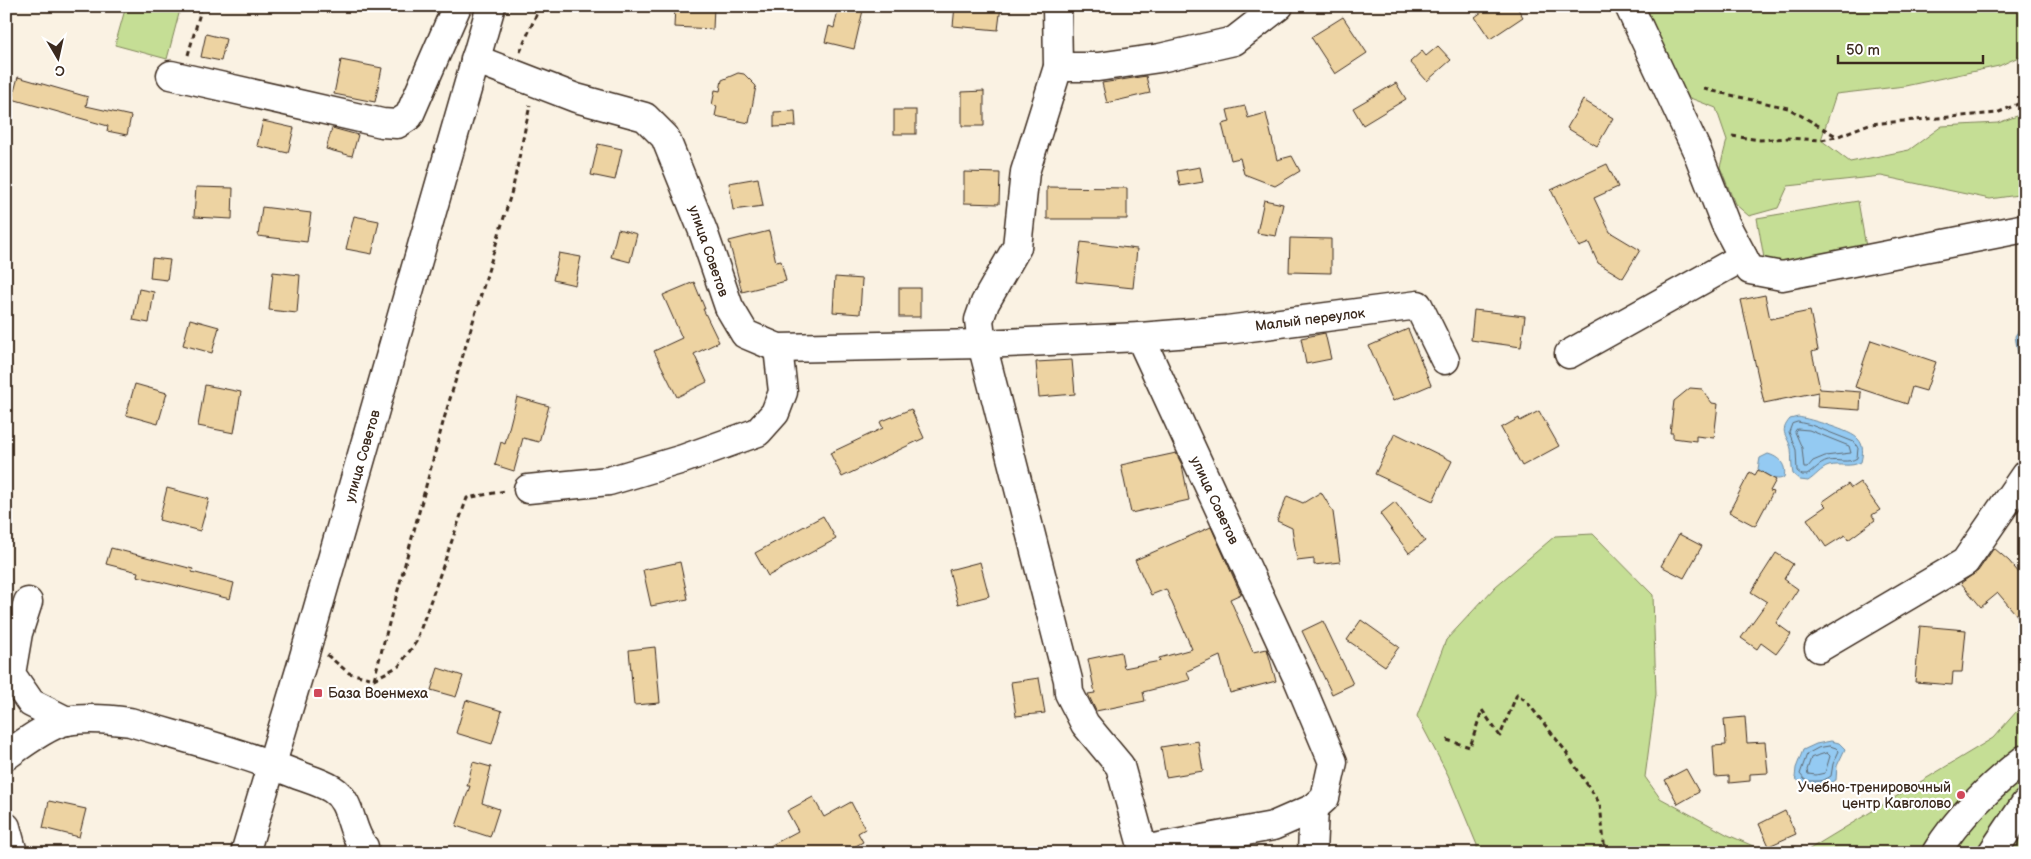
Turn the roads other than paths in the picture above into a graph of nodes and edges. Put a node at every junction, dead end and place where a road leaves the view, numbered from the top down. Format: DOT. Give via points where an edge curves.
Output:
graph roads {
  1 [pos="457,6"];
  2 [pos="490,6"];
  3 [pos="1057,6"];
  4 [pos="1279,6"];
  5 [pos="1629,6"];
  6 [pos="475,59"];
  7 [pos="1058,67"];
  8 [pos="176,76"];
  9 [pos="2025,228"];
  10 [pos="1743,258"];
  11 [pos="1140,337"];
  12 [pos="982,344"];
  13 [pos="778,348"];
  14 [pos="1569,354"];
  15 [pos="1445,360"];
  16 [pos="2025,474"];
  17 [pos="528,489"];
  18 [pos="28,602"];
  19 [pos="1819,648"];
  20 [pos="67,721"];
  21 [pos="6,756"];
  22 [pos="272,765"];
  23 [pos="2014,767"];
  24 [pos="2025,795"];
  25 [pos="2025,804"];
  26 [pos="1314,808"];
  27 [pos="6,827"];
  28 [pos="364,847"];
  29 [pos="1144,851"];
  30 [pos="13,853"];
  31 [pos="246,853"];
  32 [pos="1312,853"];
  33 [pos="1936,853"];
  34 [pos="1992,853"];
  1 -- 8 [label="street" via="409,116 397,124"];
  2 -- 6 [label="street, улица Советов"];
  3 -- 7 [label="street"];
  4 -- 7 [label="street" via="1234,41 1098,68"];
  5 -- 10 [label="street" via="1707,138 1725,223"];
  6 -- 13 [label="street, улица Советов" via="576,98 645,117 665,137 703,231 729,308 745,334"];
  6 -- 22 [label="street, улица Советов"];
  7 -- 12 [label="street" via="1026,172 1017,247 985,303 979,320"];
  9 -- 10 [label="street" via="1782,276 1750,270"];
  10 -- 14 [label="street"];
  11 -- 12 [label="street, улица Советов"];
  11 -- 15 [label="street, Малый переулок" via="1228,330 1418,305"];
  11 -- 26 [label="street, улица Советов" via="1333,762 1325,798"];
  12 -- 13 [label="street, улица Советов"];
  12 -- 29 [label="street" via="1070,692 1085,724 1120,766"];
  13 -- 17 [label="street" via="783,392 775,413 758,432 610,481"];
  16 -- 19 [label="street" via="1965,562"];
  18 -- 20 [label="street" via="18,633 11,674 31,703"];
  20 -- 21 [label="street" via="55,724"];
  20 -- 22 [label="street" via="106,719 130,722"];
  22 -- 28 [label="street" via="332,789 343,799 357,839"];
  22 -- 31 [label="street, улица Советов"];
  23 -- 24 [label="street"];
  23 -- 33 [label="street" via="1942,842"];
  25 -- 34 [label="street"];
  26 -- 29 [label="street" via="1273,826"];
  26 -- 32 [label="street"];
  27 -- 30 [label="street"];
}
